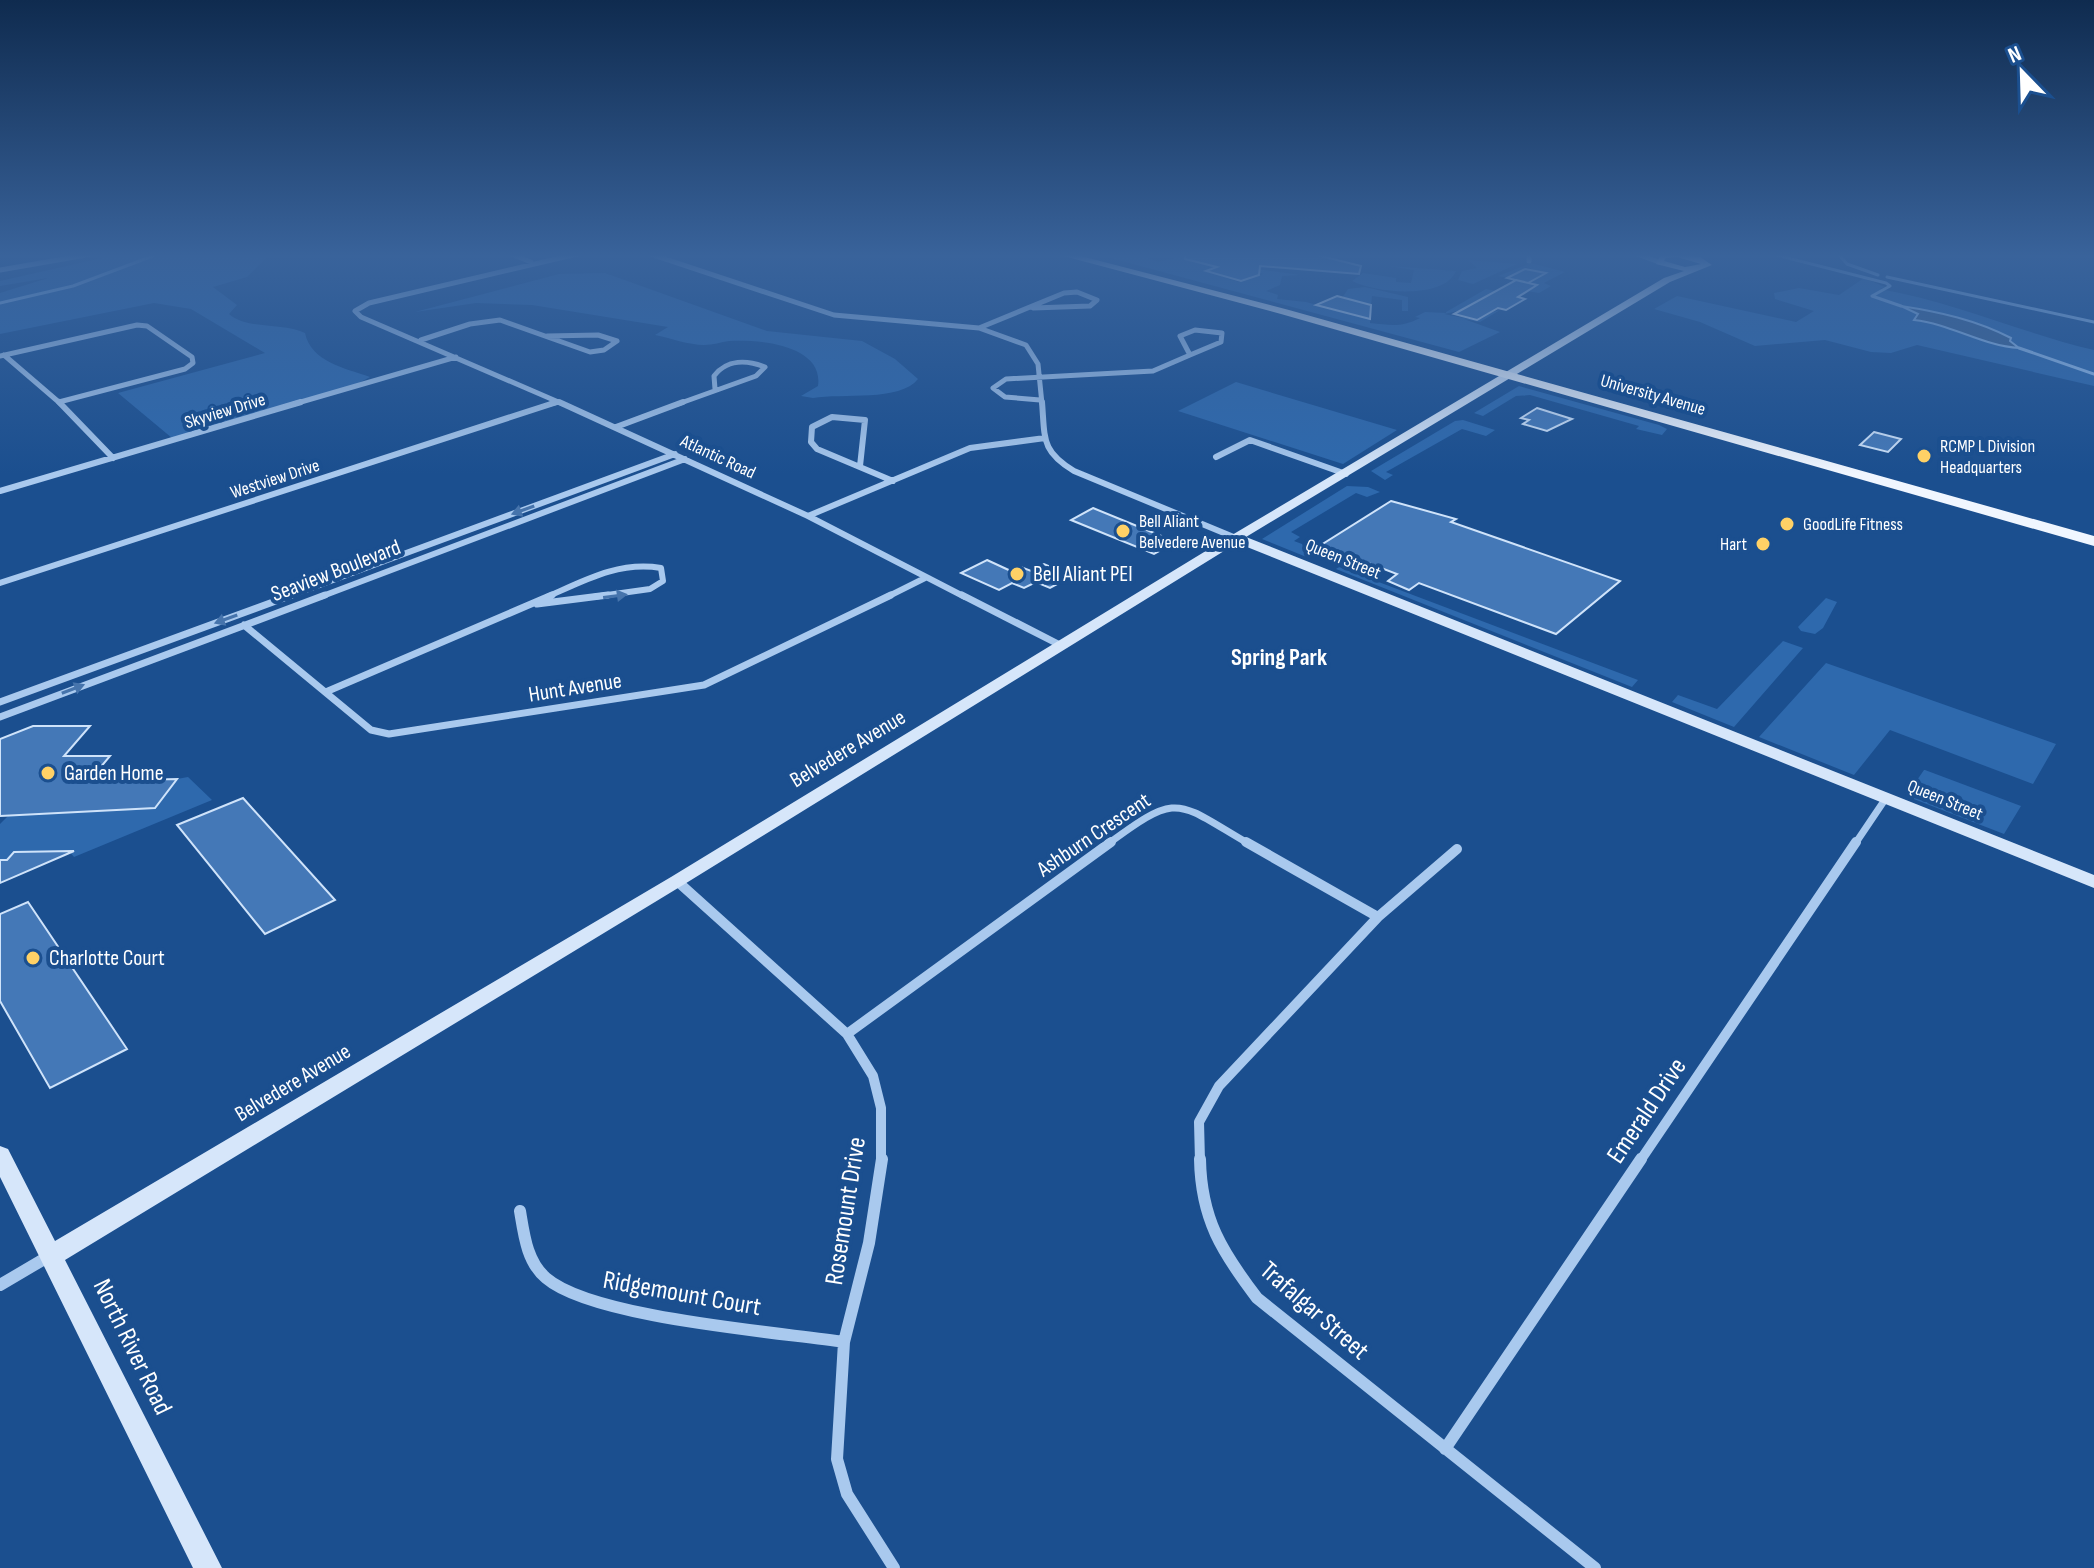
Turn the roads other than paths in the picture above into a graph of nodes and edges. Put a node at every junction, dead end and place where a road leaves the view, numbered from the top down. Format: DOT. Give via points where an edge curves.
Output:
graph roads {
  1 [pos="128,327"];
  2 [pos="149,327"];
  3 [pos="386,327"];
  4 [pos="469,327"];
  5 [pos="526,327"];
  6 [pos="970,327"];
  7 [pos="1332,327"];
  8 [pos="1591,327"];
  9 [pos="979,328"];
  10 [pos="547,336"];
  11 [pos="420,341"];
  12 [pos="2,356"];
  13 [pos="457,356"];
  14 [pos="1191,356"];
  15 [pos="1512,376"];
  16 [pos="1039,378"];
  17 [pos="715,389"];
  18 [pos="1040,400"];
  19 [pos="59,402"];
  20 [pos="558,402"];
  21 [pos="616,427"];
  22 [pos="1045,438"];
  23 [pos="675,454"];
  24 [pos="1216,457"];
  25 [pos="113,458"];
  26 [pos="685,459"];
  27 [pos="860,466"];
  28 [pos="1346,474"];
  29 [pos="893,481"];
  30 [pos="0,491"];
  31 [pos="808,516"];
  32 [pos="1236,538"];
  33 [pos="2094,541"];
  34 [pos="925,578"];
  35 [pos="0,583"];
  36 [pos="537,604"];
  37 [pos="244,625"];
  38 [pos="1062,646"];
  39 [pos="328,691"];
  40 [pos="0,702"];
  41 [pos="0,717"];
  42 [pos="1886,798"];
  43 [pos="1457,849"];
  44 [pos="677,881"];
  45 [pos="2094,882"];
  46 [pos="1378,917"];
  47 [pos="847,1034"];
  48 [pos="0,1155"];
  49 [pos="520,1211"];
  50 [pos="52,1255"];
  51 [pos="0,1285"];
  52 [pos="844,1342"];
  53 [pos="1445,1449"];
  54 [pos="205,1567"];
  55 [pos="894,1568"];
  56 [pos="1595,1568"];
  1 -- 12 [label="street"];
  2 -- 19 [label="street" via="192,357 193,363"];
  3 -- 11 [label="street, Atlantic Road"];
  4 -- 11 [label="street"];
  5 -- 10 [label="street"];
  6 -- 9 [label="street"];
  7 -- 15 [label="main road, University Avenue"];
  8 -- 15 [label="main road, Belvedere Avenue"];
  9 -- 16 [label="street" via="1026,345 1036,358"];
  10 -- 10 [label="street" via="578,350 602,350 617,341 598,335"];
  11 -- 13 [label="street, Atlantic Road"];
  12 -- 19 [label="street"];
  13 -- 20 [label="street, Atlantic Road"];
  13 -- 25 [label="street, Skyview Drive"];
  14 -- 14 [label="street" via="1221,342 1222,333 1184,333 1182,344"];
  14 -- 16 [label="street" via="1142,374"];
  15 -- 28 [label="main road, Belvedere Avenue"];
  15 -- 33 [label="main road, University Avenue"];
  16 -- 18 [label="street"];
  16 -- 18 [label="street" via="1006,379 993,388 1005,397"];
  17 -- 17 [label="street" via="756,376 765,367 747,362 722,366 714,376"];
  17 -- 21 [label="street"];
  18 -- 22 [label="street"];
  19 -- 25 [label="street"];
  20 -- 21 [label="street, Atlantic Road"];
  20 -- 35 [label="street, Westview Drive"];
  21 -- 23 [label="street, Atlantic Road"];
  22 -- 29 [label="street" via="970,448"];
  22 -- 32 [label="street, Queen Street" via="1049,454 1074,471"];
  23 -- 26 [label="street, Atlantic Road"];
  23 -- 40 [label="street, Seaview Boulevard, one-way"];
  24 -- 28 [label="street" via="1250,440"];
  25 -- 30 [label="street, Skyview Drive"];
  26 -- 31 [label="street, Atlantic Road"];
  26 -- 37 [label="street, Seaview Boulevard"];
  27 -- 27 [label="street" via="865,420 832,417 812,427 811,442 817,449"];
  27 -- 29 [label="street"];
  28 -- 32 [label="main road, Belvedere Avenue"];
  29 -- 31 [label="street"];
  31 -- 34 [label="street, Atlantic Road"];
  32 -- 38 [label="main road, Belvedere Avenue"];
  32 -- 42 [label="main road, Queen Street"];
  34 -- 38 [label="street, Atlantic Road"];
  34 -- 39 [label="street, Hunt Avenue" via="721,678 683,690 389,734 371,730"];
  36 -- 36 [label="street, one-way" via="650,589 663,581 661,568 614,568"];
  36 -- 39 [label="street"];
  37 -- 39 [label="street, Hunt Avenue"];
  41 -- 37 [label="street, Seaview Boulevard, one-way"];
  38 -- 44 [label="main road, Belvedere Avenue"];
  42 -- 45 [label="main road, Queen Street"];
  42 -- 53 [label="street, Emerald Drive"];
  43 -- 46 [label="street, Trafalgar Street"];
  44 -- 47 [label="street, Rosemount Drive"];
  44 -- 50 [label="main road, Belvedere Avenue"];
  46 -- 47 [label="street, Ashburn Crescent" via="1187,808 1163,807"];
  46 -- 53 [label="street, Trafalgar Street" via="1219,1086 1199,1122 1200,1182 1220,1249 1257,1298"];
  47 -- 52 [label="street, Rosemount Drive" via="873,1076 883,1149 869,1243"];
  48 -- 50 [label="main road, North River Road"];
  49 -- 52 [label="street, Ridgemount Court" via="524,1248 548,1283 574,1295 608,1307"];
  50 -- 51 [label="street"];
  50 -- 54 [label="main road, North River Road"];
  52 -- 55 [label="street, Rosemount Drive" via="837,1459 847,1494"];
  53 -- 56 [label="street, Trafalgar Street"];
}
